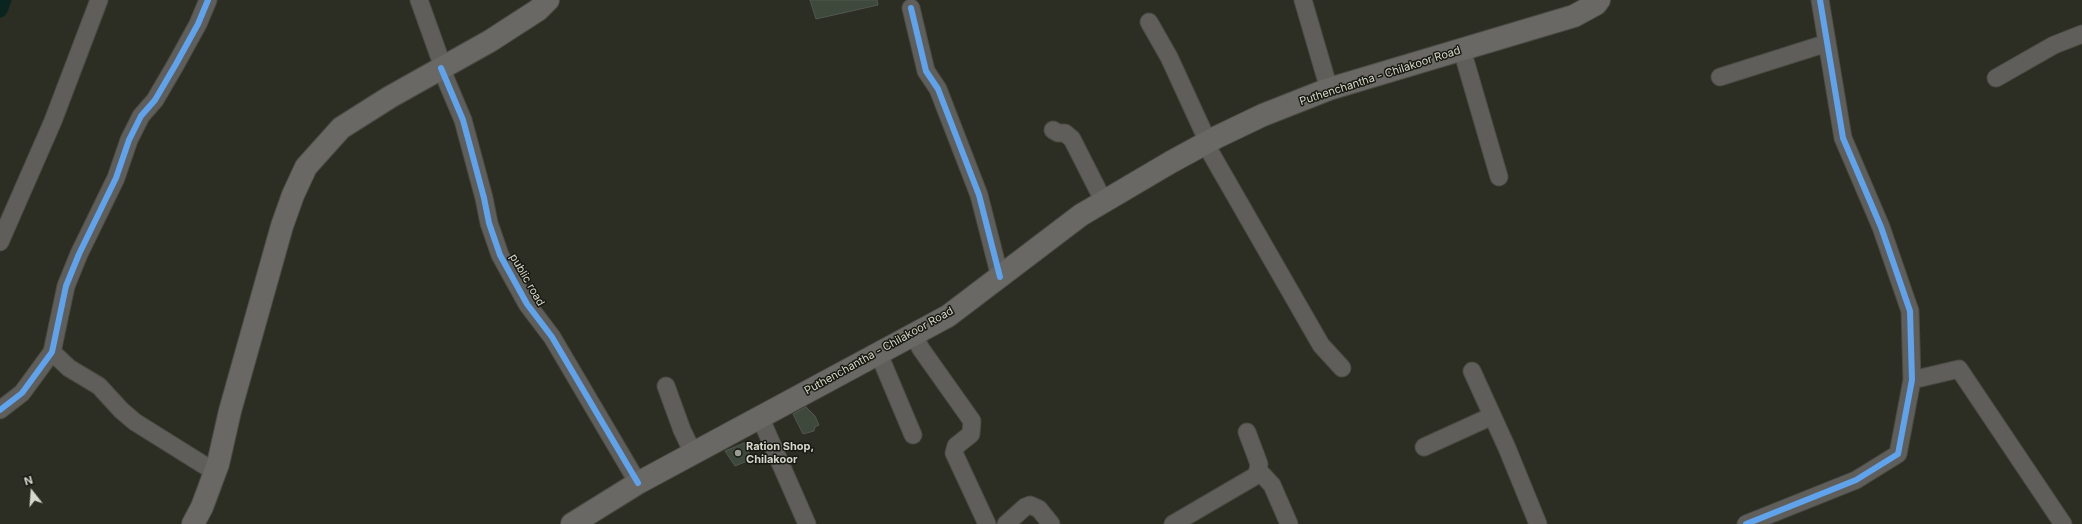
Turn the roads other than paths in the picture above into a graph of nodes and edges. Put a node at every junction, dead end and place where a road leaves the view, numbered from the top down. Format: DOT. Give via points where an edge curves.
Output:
graph roads {
  1 [pos="99,0"];
  2 [pos="208,0"];
  3 [pos="419,0"];
  4 [pos="548,0"];
  5 [pos="1303,0"];
  6 [pos="1599,0"];
  7 [pos="1820,0"];
  8 [pos="911,8"];
  9 [pos="1149,22"];
  10 [pos="2082,34"];
  11 [pos="1821,45"];
  12 [pos="1462,50"];
  13 [pos="442,68"];
  14 [pos="1720,77"];
  15 [pos="1996,78"];
  16 [pos="1329,89"];
  17 [pos="1053,130"];
  18 [pos="1207,143"];
  19 [pos="1499,176"];
  20 [pos="1104,202"];
  21 [pos="0,242"];
  22 [pos="1000,277"];
  23 [pos="913,334"];
  24 [pos="52,352"];
  25 [pos="878,352"];
  26 [pos="1342,368"];
  27 [pos="1472,371"];
  28 [pos="1912,380"];
  29 [pos="666,386"];
  30 [pos="0,410"];
  31 [pos="1492,416"];
  32 [pos="760,417"];
  33 [pos="1247,432"];
  34 [pos="913,435"];
  35 [pos="1424,447"];
  36 [pos="694,453"];
  37 [pos="1259,470"];
  38 [pos="215,472"];
  39 [pos="638,483"];
  40 [pos="584,520"];
  41 [pos="193,524"];
  42 [pos="807,524"];
  43 [pos="987,524"];
  44 [pos="1006,524"];
  45 [pos="1050,524"];
  46 [pos="1174,524"];
  47 [pos="1289,524"];
  48 [pos="1538,524"];
  49 [pos="1746,524"];
  50 [pos="2063,524"];
  1 -- 21 [label="street" via="53,121"];
  2 -- 24 [label="street" via="176,64 155,100 141,116 129,140 116,178 66,286"];
  3 -- 13 [label="street, public road"];
  4 -- 13 [label="main road" via="538,10 490,41"];
  5 -- 16 [label="street"];
  6 -- 12 [label="main road, Puthenchantha - Chilakoor Road" via="1574,16"];
  7 -- 28 [label="street" via="1843,138 1881,227 1910,311"];
  8 -- 22 [label="street" via="926,71 938,89 979,195"];
  9 -- 18 [label="street" via="1169,57"];
  10 -- 15 [label="street" via="2054,45"];
  11 -- 14 [label="street"];
  12 -- 16 [label="main road, Puthenchantha - Chilakoor Road"];
  12 -- 19 [label="street"];
  13 -- 38 [label="main road" via="364,112 341,128 306,167 282,226"];
  13 -- 39 [label="street, public road" via="463,120 489,223 500,255 527,304 552,337"];
  16 -- 18 [label="main road, Puthenchantha - Chilakoor Road" via="1263,115"];
  17 -- 20 [label="street" via="1065,133 1072,139"];
  18 -- 20 [label="main road, Puthenchantha - Chilakoor Road"];
  18 -- 26 [label="street" via="1321,345"];
  20 -- 22 [label="main road, Puthenchantha - Chilakoor Road" via="1081,215"];
  22 -- 23 [label="main road, Puthenchantha - Chilakoor Road" via="948,316"];
  23 -- 25 [label="main road, Puthenchantha - Chilakoor Road"];
  23 -- 43 [label="street" via="972,421 971,434 956,446 954,453"];
  24 -- 30 [label="street" via="22,392"];
  24 -- 38 [label="street" via="69,368 99,386 135,422"];
  25 -- 32 [label="main road, Puthenchantha - Chilakoor Road"];
  25 -- 34 [label="street"];
  27 -- 31 [label="street"];
  28 -- 49 [label="street" via="1898,454 1856,480"];
  28 -- 50 [label="street" via="1959,370"];
  29 -- 36 [label="street" via="682,430"];
  31 -- 35 [label="street"];
  31 -- 48 [label="street"];
  32 -- 36 [label="main road, Puthenchantha - Chilakoor Road"];
  32 -- 42 [label="street"];
  33 -- 37 [label="street"];
  36 -- 39 [label="main road, Puthenchantha - Chilakoor Road"];
  37 -- 46 [label="street" via="1252,480 1205,504"];
  37 -- 47 [label="street" via="1272,484"];
  38 -- 41 [label="main road"];
  39 -- 40 [label="main road, Puthenchantha - Chilakoor Road"];
  44 -- 45 [label="street" via="1030,505 1039,509"];
}
